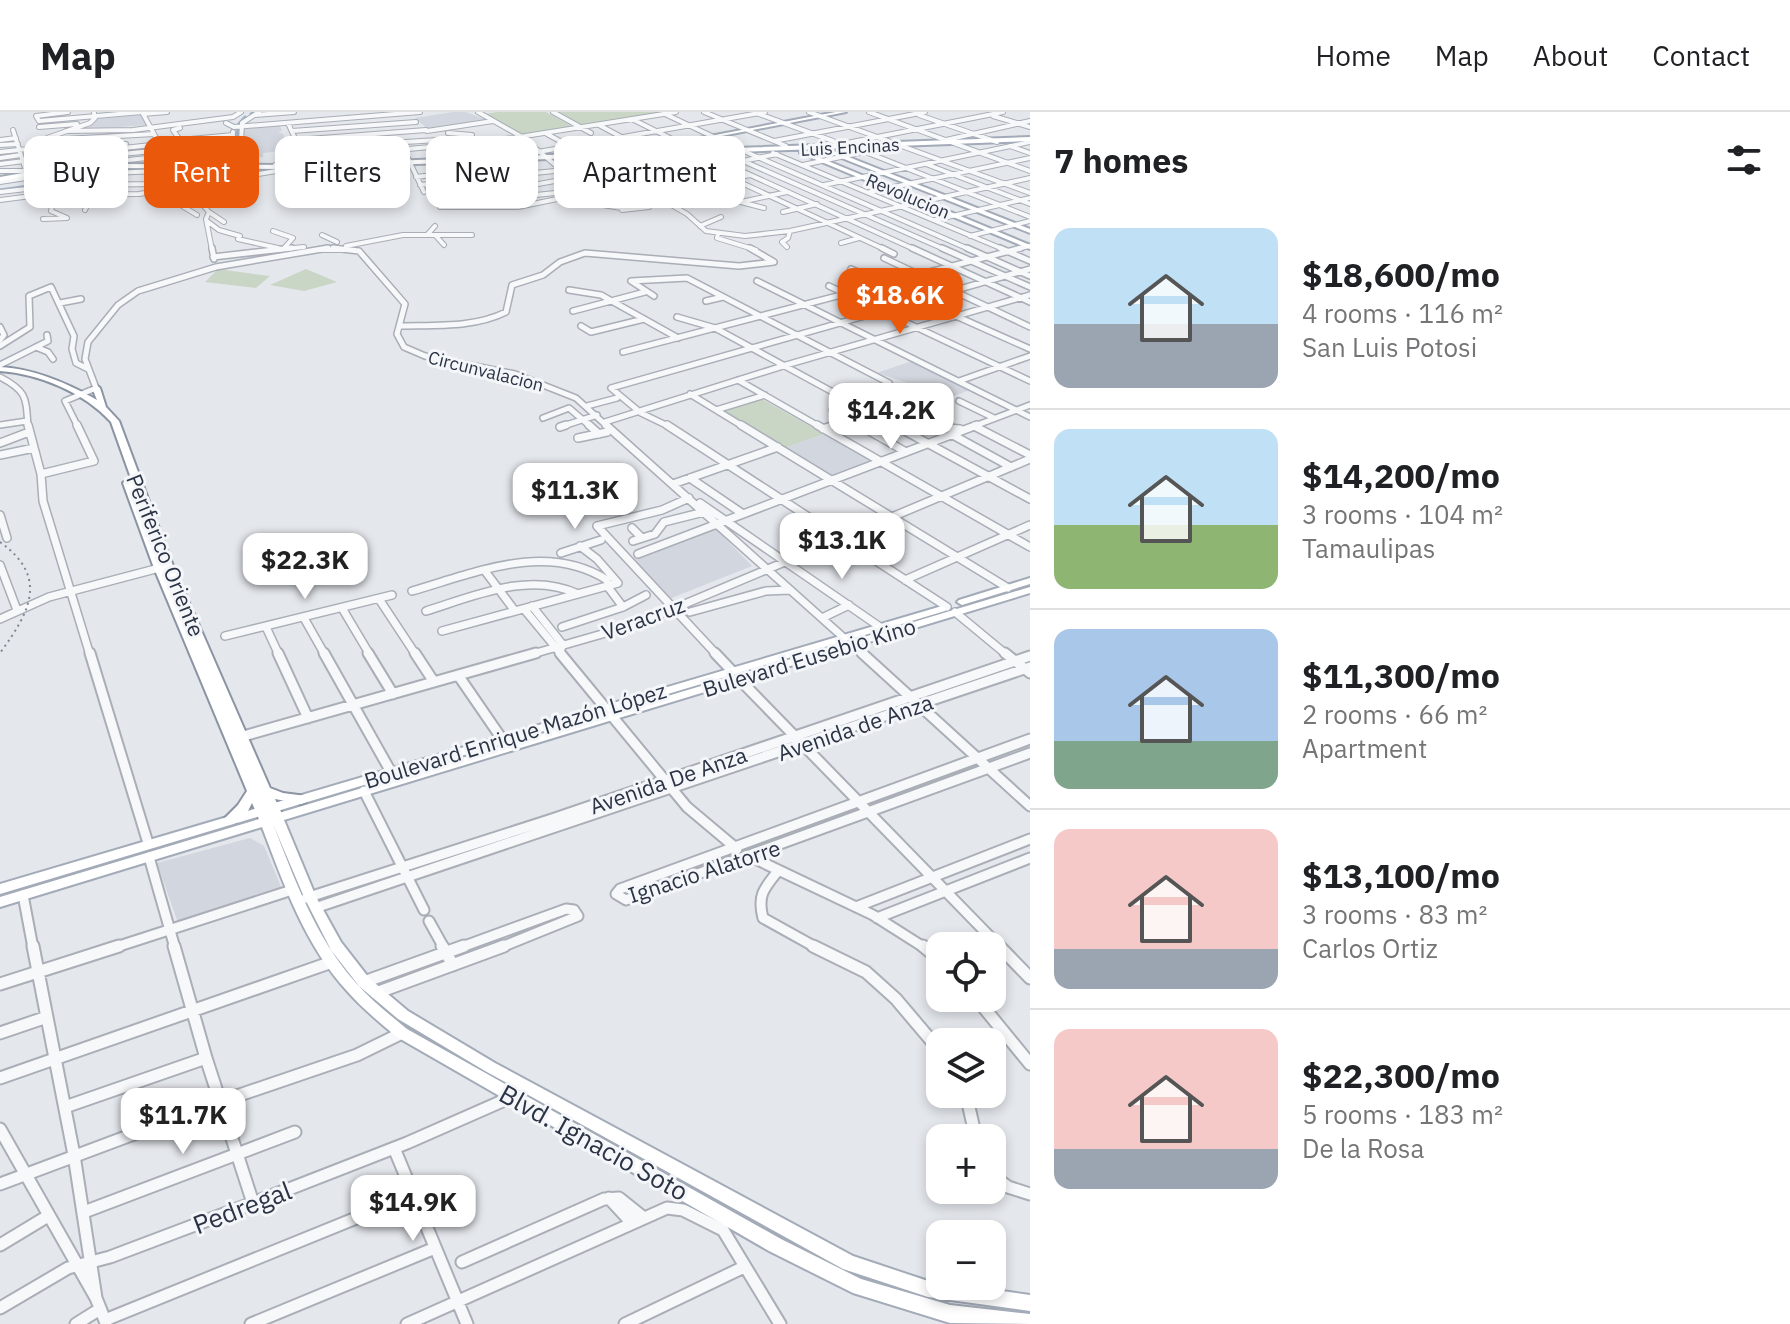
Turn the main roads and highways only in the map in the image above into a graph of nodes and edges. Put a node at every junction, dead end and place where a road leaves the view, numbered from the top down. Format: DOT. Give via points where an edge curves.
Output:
graph roads {
  1 [pos="844,112"];
  2 [pos="712,136"];
  3 [pos="1030,139"];
  4 [pos="814,145"];
  5 [pos="839,145"];
  6 [pos="786,146"];
  7 [pos="745,148"];
  8 [pos="822,148"];
  9 [pos="797,150"];
  10 [pos="745,152"];
  11 [pos="538,155"];
  12 [pos="538,155"];
  13 [pos="545,155"];
  14 [pos="554,155"];
  15 [pos="24,175"];
  16 [pos="0,180"];
  17 [pos="1030,231"];
  18 [pos="1030,246"];
  19 [pos="2,369"];
  20 [pos="96,388"];
  21 [pos="73,398"];
  22 [pos="103,406"];
  23 [pos="163,567"];
  24 [pos="1030,581"];
  25 [pos="1030,590"];
  26 [pos="951,610"];
  27 [pos="848,641"];
  28 [pos="611,712"];
  29 [pos="259,791"];
  30 [pos="301,799"];
  31 [pos="269,814"];
  32 [pos="231,819"];
  33 [pos="149,850"];
  34 [pos="0,889"];
  35 [pos="305,898"];
  36 [pos="0,902"];
  37 [pos="329,963"];
  38 [pos="370,987"];
  39 [pos="522,1092"];
  40 [pos="1030,1303"];
  41 [pos="1030,1323"];
  1 -- 2 [label="main road"];
  3 -- 5 [label="main road, Luis Encinas"];
  4 -- 5 [label="main road"];
  4 -- 6 [label="main road"];
  4 -- 8 [label="main road"];
  5 -- 8 [label="main road, Luis Encinas"];
  6 -- 7 [label="main road"];
  6 -- 9 [label="main road, Revolucion"];
  8 -- 9 [label="main road, Luis Encinas"];
  8 -- 17 [label="main road"];
  9 -- 10 [label="main road, Luis Encinas"];
  9 -- 18 [label="main road, Revolucion"];
  11 -- 13 [label="main road"];
  12 -- 13 [label="main road"];
  13 -- 14 [label="main road"];
  15 -- 16 [label="main road"];
  19 -- 21 [label="highway" via="27,374"];
  19 -- 21 [label="highway, Periferico Oriente" via="33,373"];
  20 -- 22 [label="highway"];
  21 -- 22 [label="highway, Periferico Oriente"];
  21 -- 23 [label="highway, Periferico Oriente" via="97,409 109,424"];
  22 -- 23 [label="highway, Periferico Oriente" via="115,421"];
  23 -- 29 [label="highway, Periferico Oriente"];
  24 -- 26 [label="main road"];
  25 -- 26 [label="main road, Bulevard Eusebio Kino"];
  26 -- 27 [label="main road, Bulevard Eusebio Kino"];
  26 -- 27 [label="main road" via="880,627"];
  27 -- 28 [label="main road, Bulevard Eusebio Kino"];
  28 -- 30 [label="main road, Boulevard Enrique Mazón López"];
  28 -- 31 [label="main road, Bulevard Eusebio Kino" via="364,791"];
  29 -- 30 [label="highway"];
  29 -- 31 [label="highway, Periferico Oriente"];
  29 -- 32 [label="highway"];
  30 -- 31 [label="main road, Boulevard Enrique Mazón López"];
  31 -- 32 [label="main road, Boulevard Enrique Mazón López"];
  31 -- 33 [label="main road, Boulevard Enrique Mazón López"];
  31 -- 35 [label="main road, Blvd. Ignacio Soto"];
  32 -- 33 [label="main road, Boulevard Enrique Mazón López"];
  33 -- 34 [label="main road, Boulevard Enrique Mazón López"];
  33 -- 36 [label="main road, Boulevard Enrique Mazón López"];
  35 -- 37 [label="main road, Blvd. Ignacio Soto"];
  35 -- 38 [label="main road, Blvd. Ignacio Soto" via="345,960"];
  37 -- 38 [label="main road" via="338,965 360,989"];
  37 -- 39 [label="main road, Blvd. Ignacio Soto" via="360,999 402,1033"];
  38 -- 39 [label="main road, Blvd. Ignacio Soto"];
  39 -- 40 [label="main road, Blvd. Ignacio Soto" via="826,1252 882,1276"];
  39 -- 41 [label="main road, Blvd. Ignacio Soto" via="726,1224 884,1297 950,1314"];
}
